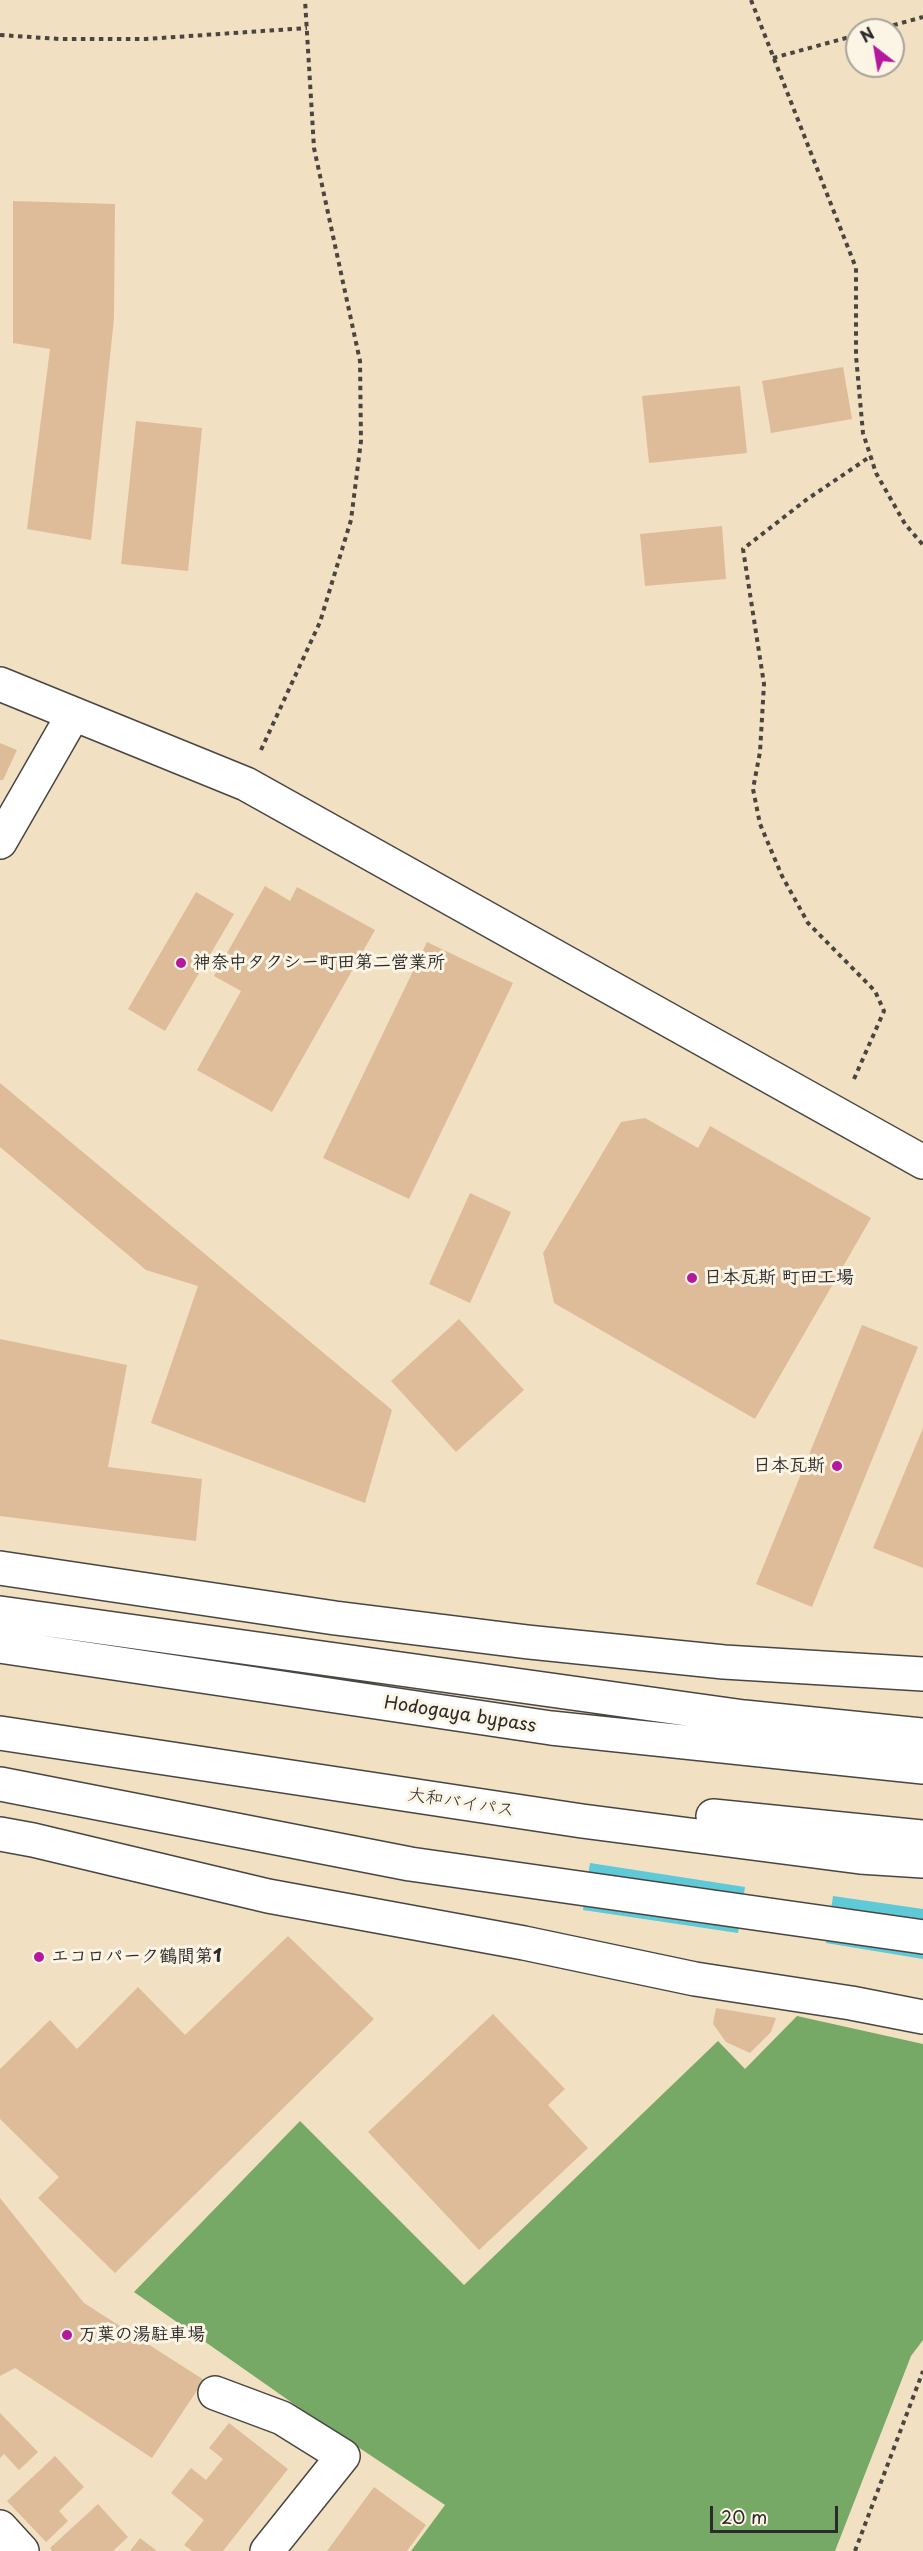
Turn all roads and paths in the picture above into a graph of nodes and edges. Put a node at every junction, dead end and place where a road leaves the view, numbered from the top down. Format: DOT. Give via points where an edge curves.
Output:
graph roads {
  1 [pos="305,0"];
  2 [pos="751,0"];
  3 [pos="923,17"];
  4 [pos="905,22"];
  5 [pos="307,28"];
  6 [pos="0,35"];
  7 [pos="845,38"];
  8 [pos="773,58"];
  9 [pos="871,456"];
  10 [pos="923,545"];
  11 [pos="0,684"];
  12 [pos="73,715"];
  13 [pos="246,784"];
  14 [pos="0,842"];
  15 [pos="838,1116"];
  16 [pos="923,1162"];
  17 [pos="0,1568"];
  18 [pos="0,1613"];
  19 [pos="0,1646"];
  20 [pos="923,1674"];
  21 [pos="0,1717"];
  22 [pos="0,1733"];
  23 [pos="923,1735"];
  24 [pos="923,1767"];
  25 [pos="0,1784"];
  26 [pos="0,1834"];
  27 [pos="923,1837"];
  28 [pos="860,1857"];
  29 [pos="923,1861"];
  30 [pos="923,1870"];
  31 [pos="923,1937"];
  32 [pos="923,2017"];
  33 [pos="923,2371"];
  34 [pos="215,2393"];
  35 [pos="0,2527"];
  36 [pos="22,2551"];
  37 [pos="267,2551"];
  38 [pos="855,2551"];
  1 -- 5 [label="path"];
  2 -- 8 [label="path"];
  3 -- 4 [label="path"];
  5 -- 6 [label="path" via="146,39"];
  5 -- 13 [label="path" via="314,148 360,361 361,441 351,520 320,622"];
  7 -- 8 [label="path"];
  8 -- 9 [label="path" via="856,268 856,356 863,433"];
  9 -- 10 [label="path" via="876,473 905,524"];
  9 -- 15 [label="path" via="743,549 764,684 760,752 753,789 760,824 808,923 875,991 884,1011"];
  11 -- 12 [label="main road"];
  12 -- 13 [label="main road"];
  12 -- 14 [label="main road"];
  13 -- 15 [label="main road"];
  15 -- 16 [label="main road"];
  17 -- 20 [label="main road" via="335,1618 528,1642 724,1662"];
  18 -- 23 [label="main road" via="744,1717"];
  19 -- 24 [label="main road, Hodogaya bypass" via="551,1728"];
  21 -- 27 [label="main road" via="549,1799"];
  22 -- 28 [label="main road, 大和バイパス" via="582,1821"];
  25 -- 31 [label="main road" via="410,1864"];
  26 -- 32 [label="main road" via="268,1896 695,1979"];
  28 -- 29 [label="main road, 大和バイパス"];
  28 -- 30 [label="main road"];
  33 -- 38 [label="path"];
  34 -- 37 [label="main road" via="282,2418 343,2456"];
  35 -- 36 [label="main road"];
}
